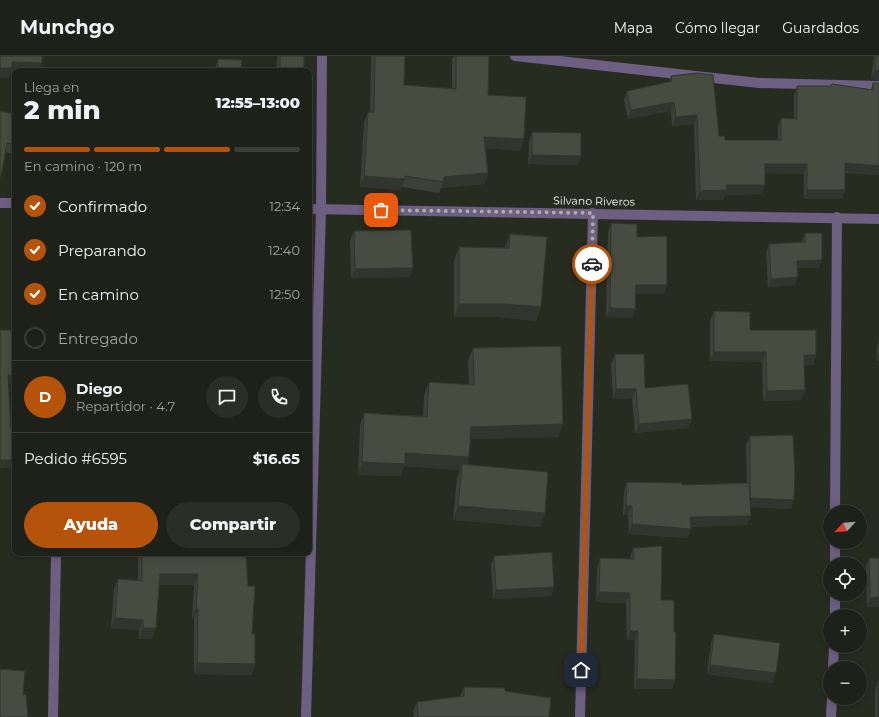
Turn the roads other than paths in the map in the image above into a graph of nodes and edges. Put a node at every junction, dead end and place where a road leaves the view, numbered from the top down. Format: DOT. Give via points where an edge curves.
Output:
graph roads {
  1 [pos="322,56"];
  2 [pos="515,56"];
  3 [pos="879,86"];
  4 [pos="0,203"];
  5 [pos="12,203"];
  6 [pos="312,209"];
  7 [pos="321,209"];
  8 [pos="593,213"];
  9 [pos="837,218"];
  10 [pos="879,219"];
  11 [pos="835,505"];
  12 [pos="312,514"];
  13 [pos="56,556"];
  14 [pos="311,556"];
  15 [pos="832,705"];
  16 [pos="53,717"];
  17 [pos="306,717"];
  18 [pos="580,717"];
  19 [pos="831,717"];
  1 -- 7 [label="street"];
  2 -- 3 [label="street" via="759,84"];
  4 -- 5 [label="street"];
  6 -- 7 [label="street, Silvano Riveros"];
  7 -- 8 [label="street, Silvano Riveros"];
  7 -- 12 [label="street"];
  8 -- 9 [label="street, Silvano Riveros"];
  8 -- 18 [label="street"];
  9 -- 10 [label="street, Silvano Riveros"];
  9 -- 11 [label="street"];
  13 -- 16 [label="street"];
  14 -- 17 [label="street"];
  15 -- 19 [label="street"];
}
